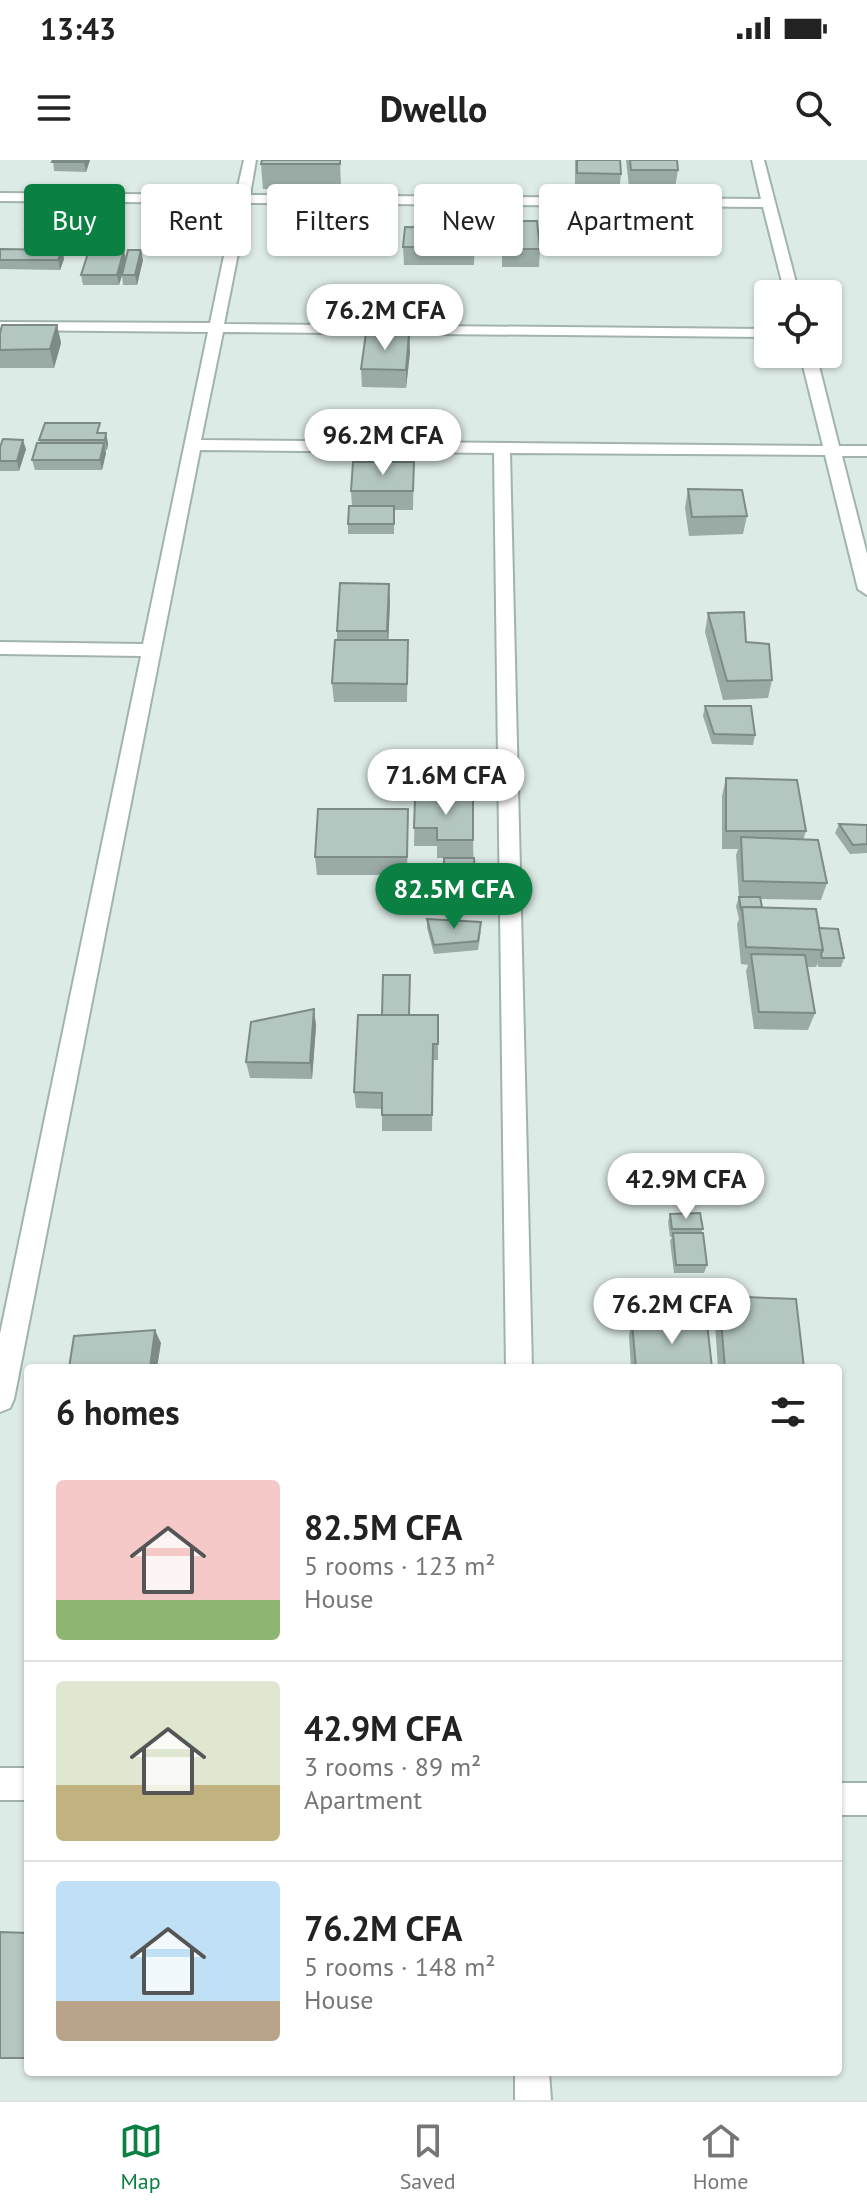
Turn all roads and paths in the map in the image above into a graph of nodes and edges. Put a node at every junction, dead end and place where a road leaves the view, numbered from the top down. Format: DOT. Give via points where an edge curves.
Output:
graph roads {
  1 [pos="250,160"];
  2 [pos="758,160"];
  3 [pos="245,184"];
  4 [pos="0,197"];
  5 [pos="141,198"];
  6 [pos="251,199"];
  7 [pos="769,203"];
  8 [pos="231,256"];
  9 [pos="788,280"];
  10 [pos="0,326"];
  11 [pos="216,328"];
  12 [pos="754,333"];
  13 [pos="811,368"];
  14 [pos="193,445"];
  15 [pos="502,448"];
  16 [pos="832,451"];
  17 [pos="867,451"];
  18 [pos="867,589"];
  19 [pos="0,648"];
  20 [pos="151,650"];
  21 [pos="519,1364"];
  22 [pos="0,1399"];
  23 [pos="0,1784"];
  24 [pos="24,1784"];
  25 [pos="842,1799"];
  26 [pos="867,1799"];
  27 [pos="532,2076"];
  28 [pos="533,2100"];
  1 -- 3 [label="street"];
  2 -- 7 [label="street"];
  4 -- 5 [label="street"];
  6 -- 7 [label="street"];
  7 -- 9 [label="street"];
  8 -- 11 [label="street"];
  10 -- 11 [label="street"];
  11 -- 12 [label="street"];
  11 -- 14 [label="street"];
  13 -- 16 [label="street"];
  14 -- 15 [label="street"];
  14 -- 20 [label="street"];
  15 -- 16 [label="street"];
  15 -- 21 [label="street"];
  16 -- 17 [label="street"];
  16 -- 18 [label="street"];
  19 -- 20 [label="street"];
  20 -- 22 [label="street"];
  23 -- 24 [label="street"];
  25 -- 26 [label="street"];
  27 -- 28 [label="street"];
}
